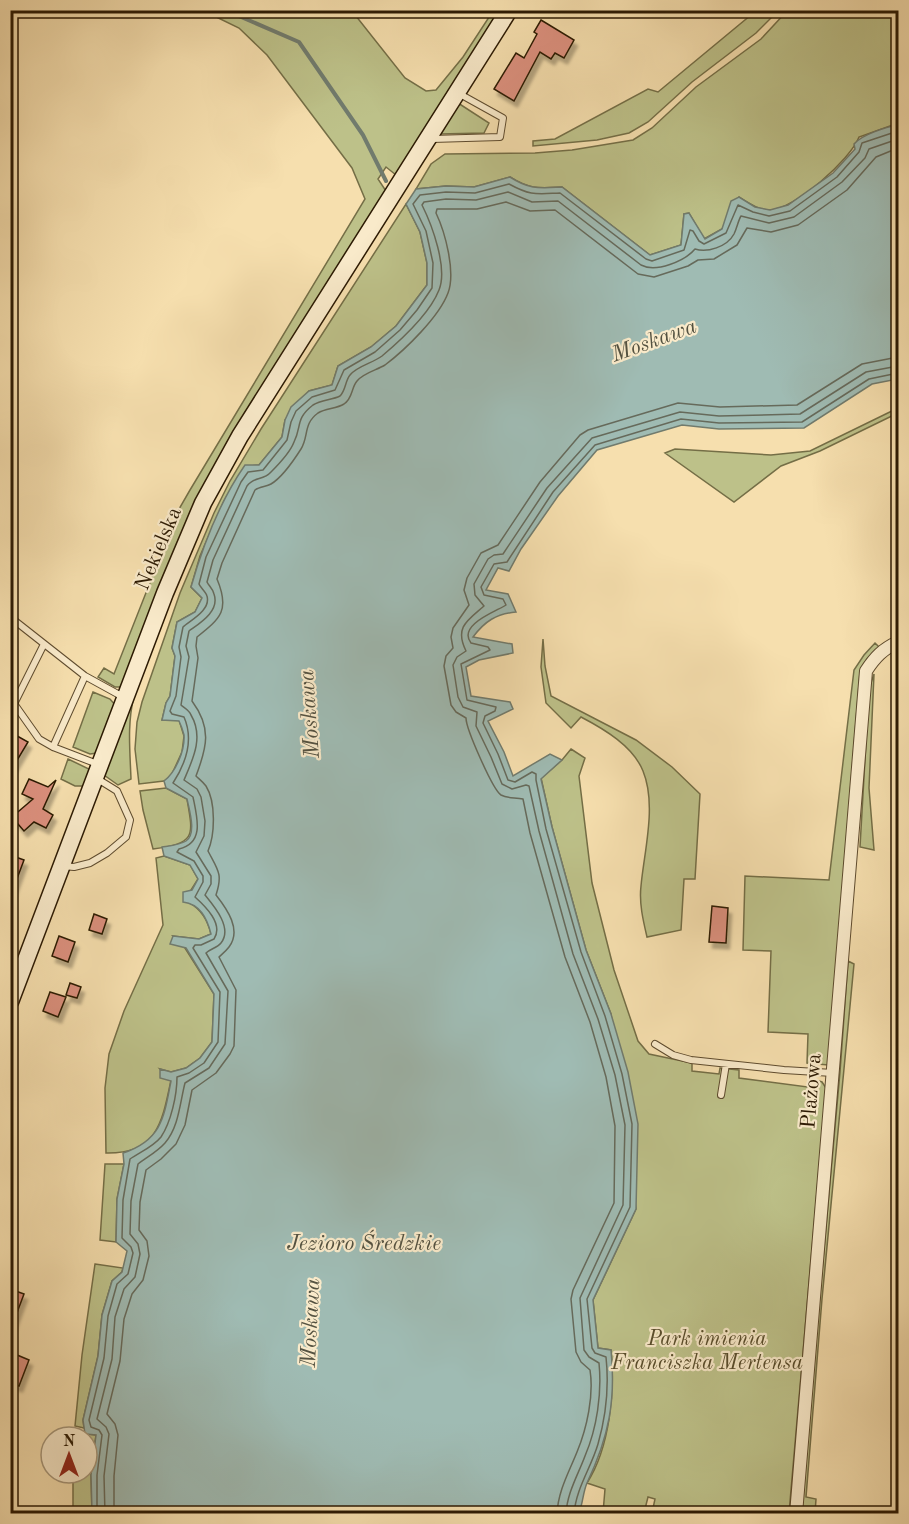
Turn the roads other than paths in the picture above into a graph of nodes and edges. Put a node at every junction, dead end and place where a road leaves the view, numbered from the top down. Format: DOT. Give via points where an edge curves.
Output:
graph roads {
  1 [pos="509,10"];
  2 [pos="458,93"];
  3 [pos="425,144"];
  4 [pos="10,617"];
  5 [pos="898,642"];
  6 [pos="44,644"];
  7 [pos="85,676"];
  8 [pos="125,698"];
  9 [pos="12,704"];
  10 [pos="53,747"];
  11 [pos="98,772"];
  12 [pos="62,866"];
  13 [pos="10,1002"];
  14 [pos="655,1044"];
  15 [pos="726,1064"];
  16 [pos="834,1073"];
  17 [pos="721,1095"];
  18 [pos="796,1514"];
  1 -- 2 [label="street, Nekielska"];
  2 -- 3 [label="street, Nekielska"];
  2 -- 3 [label="lane" via="503,118 500,137"];
  3 -- 8 [label="street, Nekielska" via="240,436 203,503"];
  4 -- 6 [label="lane"];
  5 -- 16 [label="street, Plażowa" via="884,648 866,671"];
  6 -- 7 [label="lane"];
  6 -- 9 [label="lane"];
  7 -- 8 [label="lane"];
  7 -- 10 [label="lane"];
  8 -- 11 [label="street, Nekielska"];
  9 -- 10 [label="lane" via="39,738"];
  10 -- 11 [label="lane"];
  11 -- 12 [label="street, Nekielska"];
  11 -- 12 [label="lane" via="117,791 130,820 126,837 90,863"];
  12 -- 13 [label="street, Nekielska"];
  14 -- 15 [label="lane" via="673,1055"];
  15 -- 16 [label="lane"];
  15 -- 17 [label="lane"];
  16 -- 18 [label="street, Plażowa"];
}
